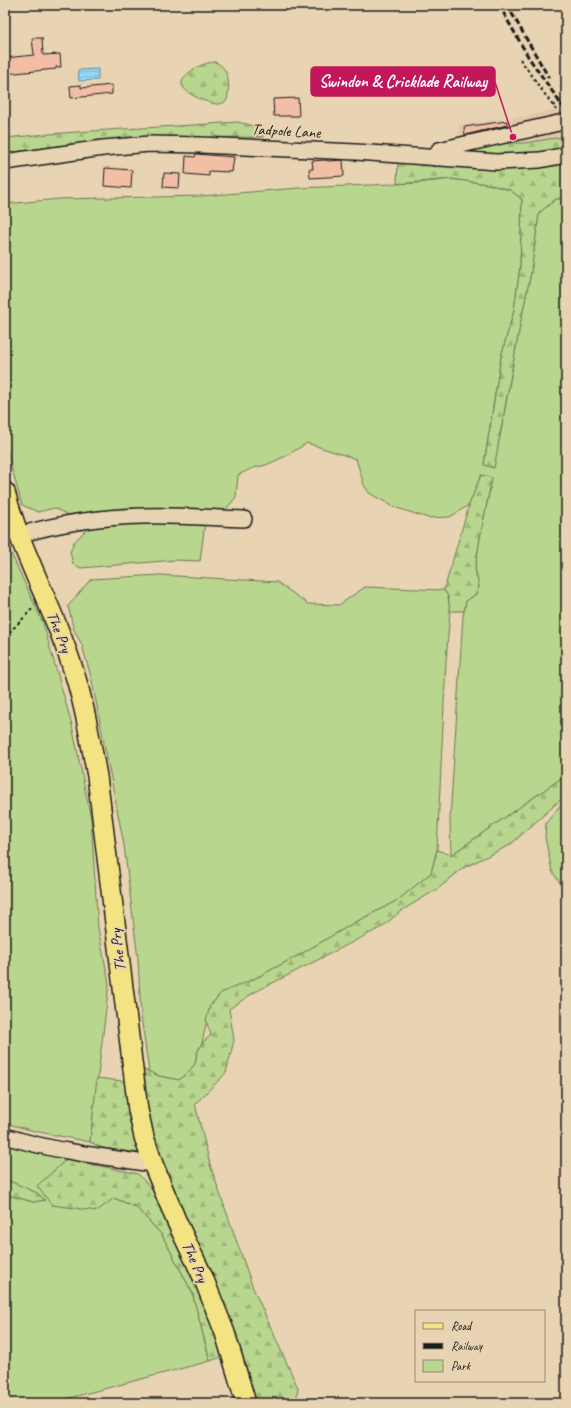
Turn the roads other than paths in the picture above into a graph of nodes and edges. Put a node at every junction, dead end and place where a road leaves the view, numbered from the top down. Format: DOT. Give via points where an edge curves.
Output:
graph roads {
  1 [pos="563,122"];
  2 [pos="562,156"];
  3 [pos="436,158"];
  4 [pos="5,162"];
  5 [pos="5,492"];
  6 [pos="244,519"];
  7 [pos="19,535"];
  8 [pos="5,1136"];
  9 [pos="153,1164"];
  10 [pos="246,1403"];
  1 -- 3 [label="street" via="440,150"];
  2 -- 3 [label="street, Tadpole Lane" via="509,162"];
  3 -- 4 [label="street, Tadpole Lane" via="150,144"];
  5 -- 7 [label="main road, The Pry"];
  6 -- 7 [label="street" via="143,516 45,528"];
  7 -- 9 [label="main road, The Pry" via="72,664 89,734 98,784 138,1110"];
  8 -- 9 [label="street" via="98,1157"];
  9 -- 10 [label="main road, The Pry" via="225,1333"];
}
